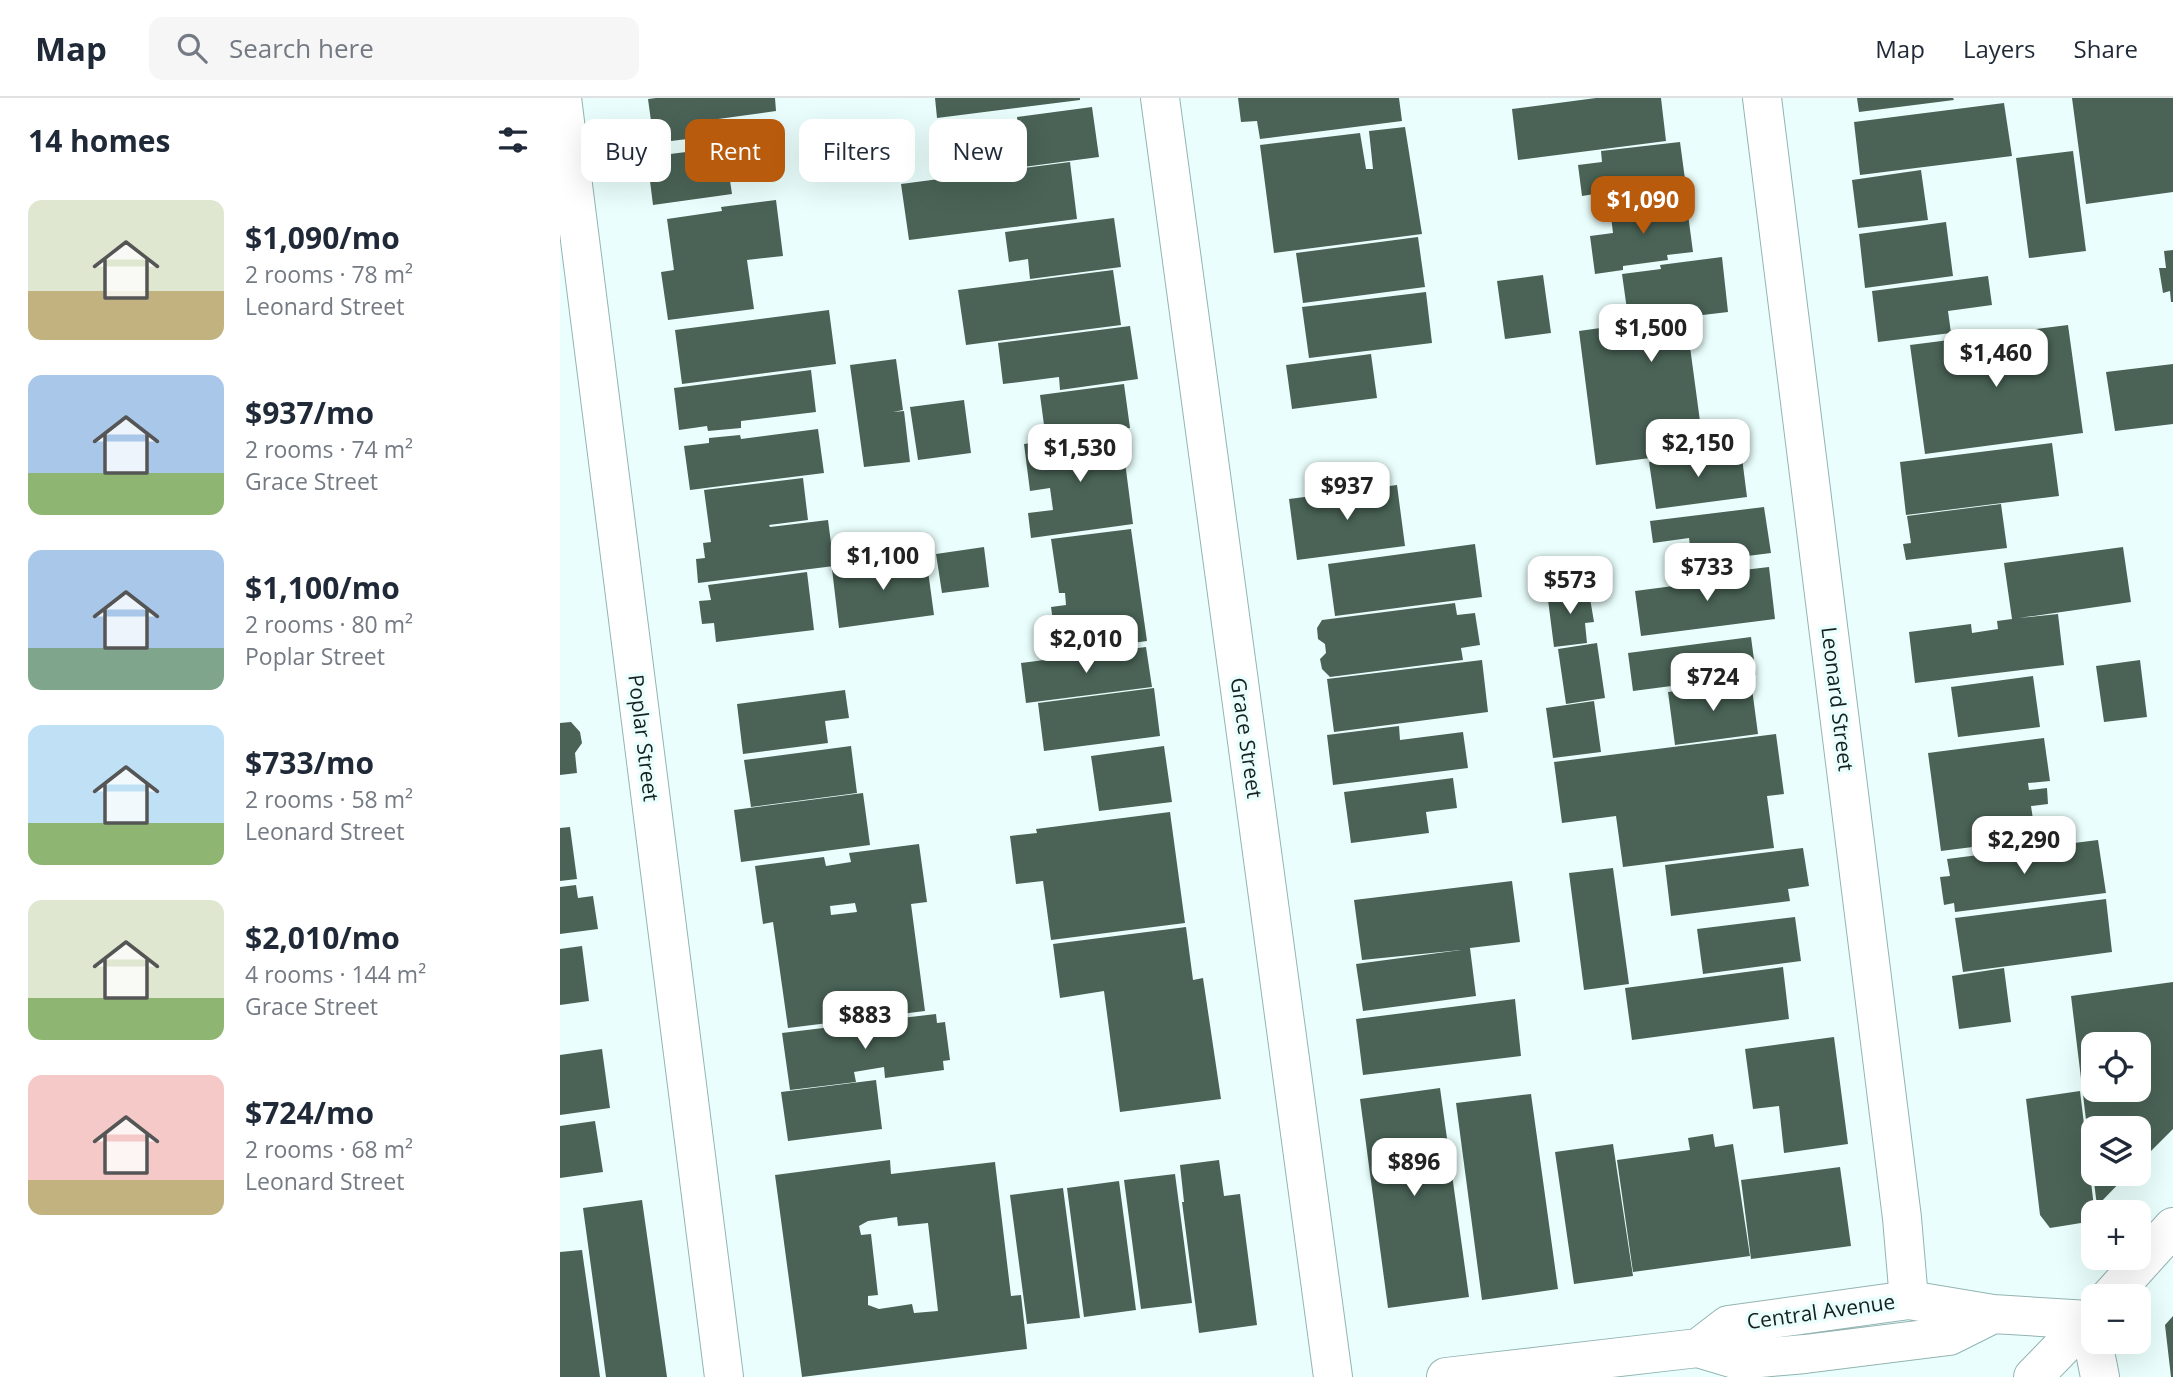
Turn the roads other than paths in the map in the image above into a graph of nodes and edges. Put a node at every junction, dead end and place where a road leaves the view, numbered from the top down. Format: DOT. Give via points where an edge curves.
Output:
graph roads {
  1 [pos="562,98"];
  2 [pos="1160,98"];
  3 [pos="1762,98"];
  4 [pos="2173,1227"];
  5 [pos="2127,1284"];
  6 [pos="1909,1300"];
  7 [pos="1993,1314"];
  8 [pos="2081,1322"];
  9 [pos="2081,1336"];
  10 [pos="1698,1348"];
  11 [pos="1805,1354"];
  12 [pos="2098,1354"];
  13 [pos="724,1377"];
  14 [pos="1333,1377"];
  15 [pos="1446,1377"];
  16 [pos="1853,1377"];
  17 [pos="2033,1377"];
  18 [pos="2100,1377"];
  1 -- 13 [label="street, Poplar Street"];
  2 -- 14 [label="street, Grace Street"];
  3 -- 6 [label="street, Leonard Street"];
  4 -- 5 [label="street"];
  6 -- 7 [label="street, Central Avenue"];
  6 -- 10 [label="street, Central Avenue" via="1728,1325"];
  7 -- 8 [label="street, Central Avenue"];
  7 -- 11 [label="street, Central Avenue" via="1949,1336"];
  9 -- 17 [label="street"];
  10 -- 11 [label="street, Central Avenue" via="1738,1360"];
  10 -- 15 [label="street, Central Avenue"];
  11 -- 16 [label="street"];
  12 -- 18 [label="street"];
}
